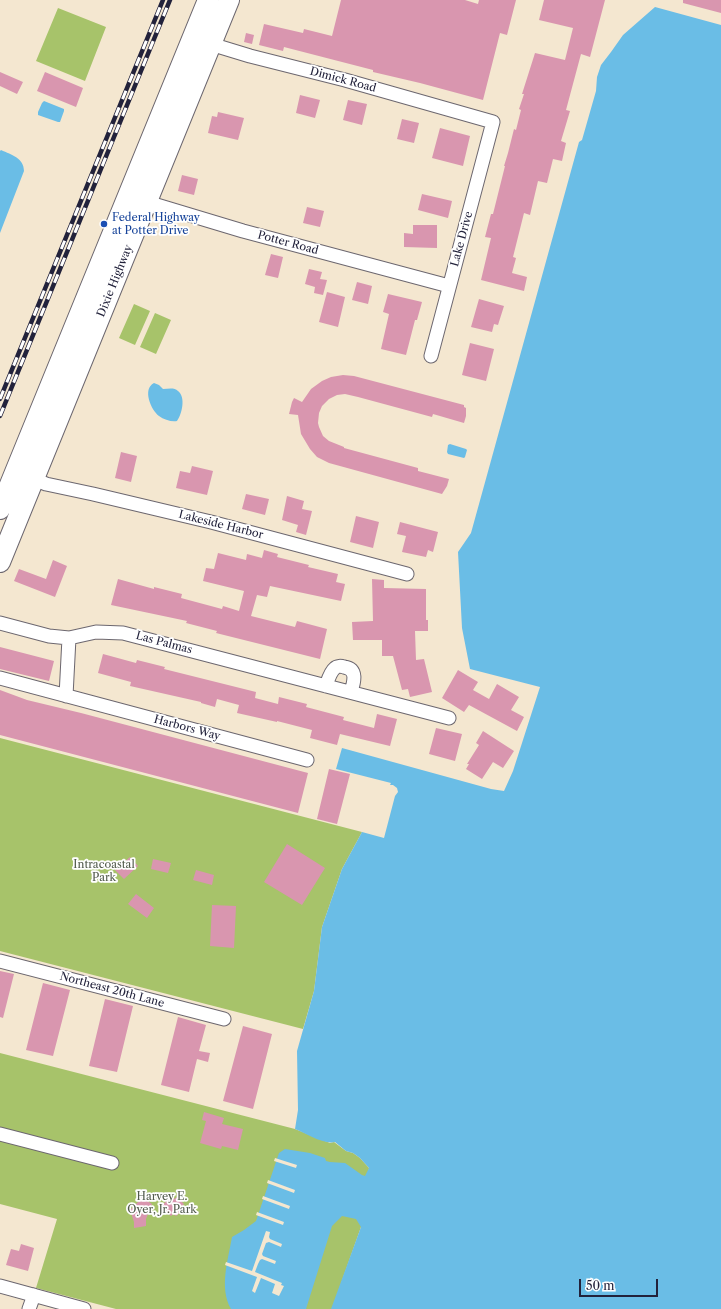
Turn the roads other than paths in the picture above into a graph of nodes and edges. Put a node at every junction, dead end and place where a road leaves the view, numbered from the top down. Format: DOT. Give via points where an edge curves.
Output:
graph roads {
  1 [pos="208,0"];
  2 [pos="229,0"];
  3 [pos="192,38"];
  4 [pos="211,45"];
  5 [pos="494,122"];
  6 [pos="128,197"];
  7 [pos="147,202"];
  8 [pos="449,286"];
  9 [pos="431,356"];
  10 [pos="34,479"];
  11 [pos="0,509"];
  12 [pos="0,562"];
  13 [pos="408,574"];
  14 [pos="0,623"];
  15 [pos="69,638"];
  16 [pos="0,678"];
  17 [pos="326,686"];
  18 [pos="351,692"];
  19 [pos="66,696"];
  20 [pos="449,718"];
  21 [pos="308,760"];
  22 [pos="0,961"];
  23 [pos="224,1019"];
  24 [pos="0,1134"];
  25 [pos="112,1163"];
  26 [pos="0,1286"];
  27 [pos="34,1295"];
  28 [pos="29,1309"];
  29 [pos="84,1309"];
  1 -- 3 [label="main road, Dixie Highway"];
  2 -- 4 [label="main road, Dixie Highway"];
  3 -- 4 [label="street, Dimick Road"];
  3 -- 6 [label="main road, Dixie Highway"];
  4 -- 5 [label="street, Dimick Road"];
  4 -- 7 [label="main road, Dixie Highway"];
  5 -- 8 [label="street, Lake Drive"];
  6 -- 7 [label="street, Potter Road"];
  6 -- 11 [label="main road, Dixie Highway"];
  7 -- 8 [label="street, Potter Road" via="243,231"];
  7 -- 10 [label="main road, Dixie Highway"];
  8 -- 9 [label="street, Lake Drive"];
  10 -- 12 [label="main road, Dixie Highway"];
  10 -- 13 [label="street, Lakeside Harbor"];
  14 -- 15 [label="street, Las Palmas" via="49,636"];
  15 -- 17 [label="street, Las Palmas" via="96,632 123,633"];
  15 -- 19 [label="street"];
  16 -- 19 [label="street, Harbors Way"];
  17 -- 18 [label="street, Las Palmas"];
  17 -- 18 [label="street" via="335,668 346,667 353,672 354,677"];
  18 -- 20 [label="street, Las Palmas"];
  19 -- 21 [label="street, Harbors Way"];
  22 -- 23 [label="street, Northeast 20th Lane"];
  24 -- 25 [label="street"];
  26 -- 27 [label="street"];
  27 -- 28 [label="street"];
  27 -- 29 [label="street"];
}
